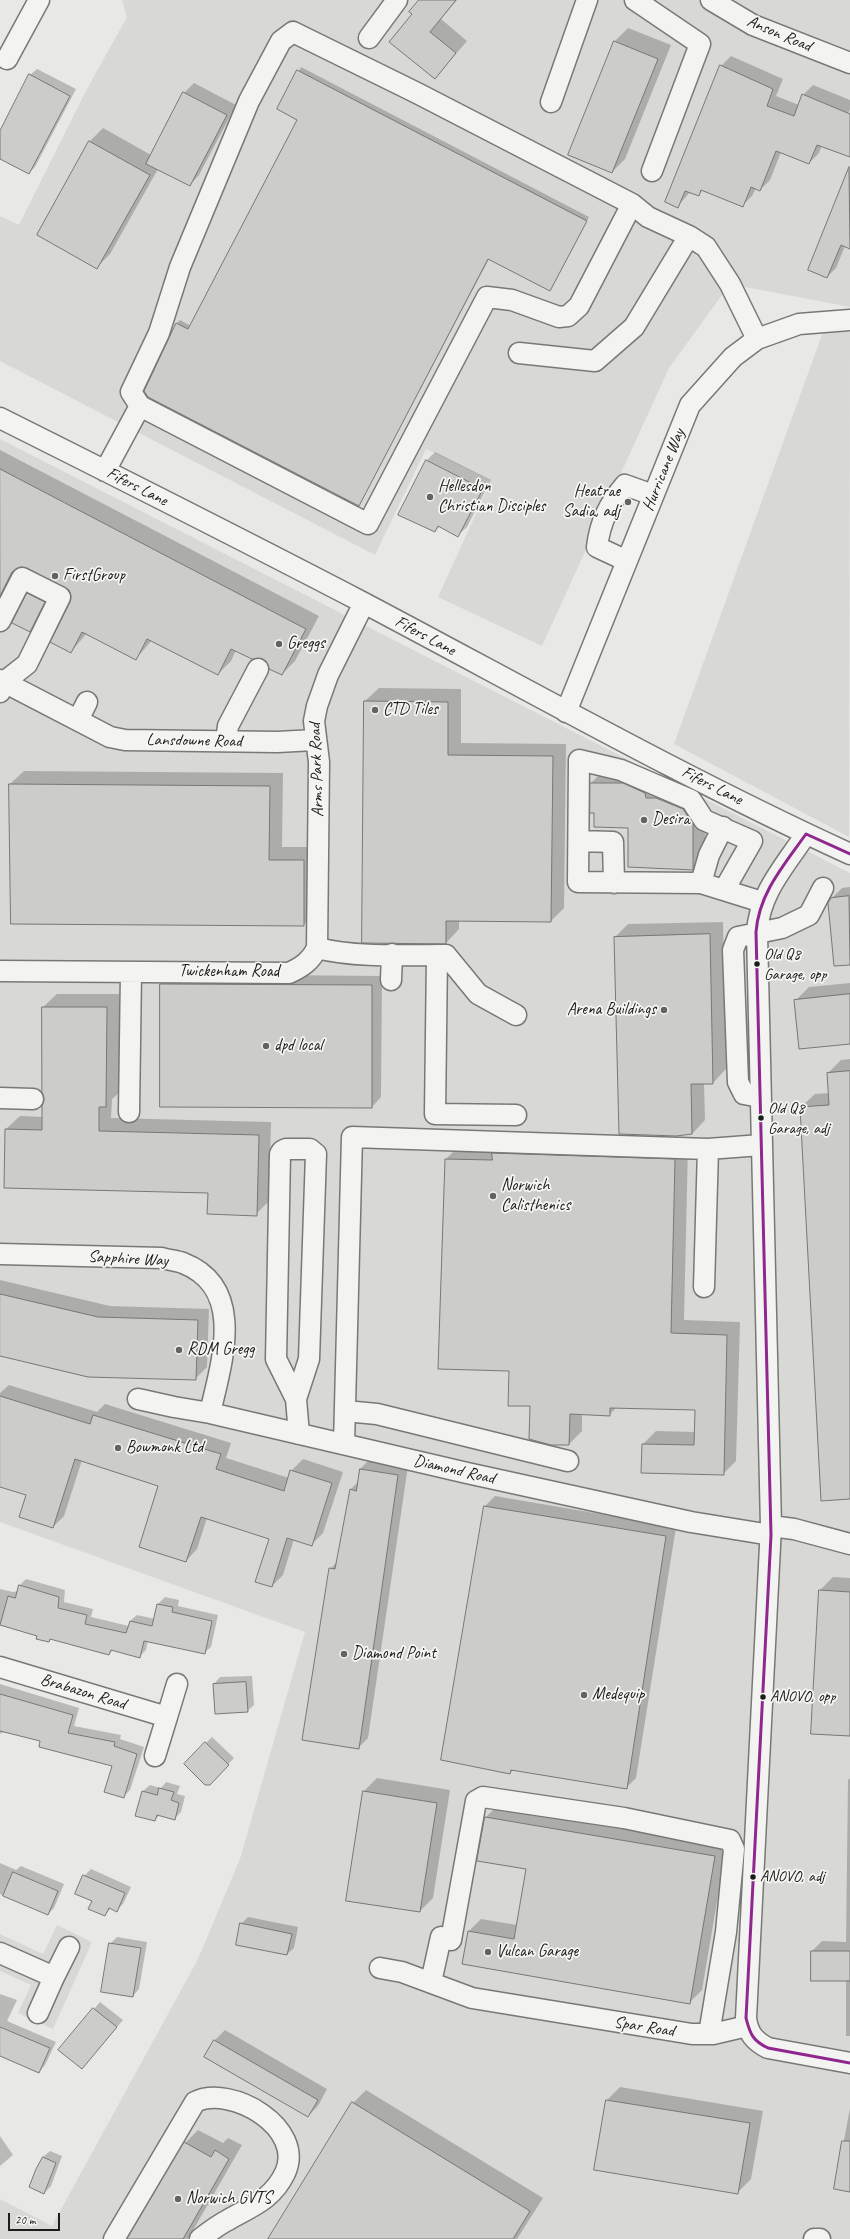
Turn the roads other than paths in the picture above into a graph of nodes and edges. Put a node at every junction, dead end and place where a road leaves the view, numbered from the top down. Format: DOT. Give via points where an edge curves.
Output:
graph roads {
  1 [pos="39,0"];
  2 [pos="398,0"];
  3 [pos="587,0"];
  4 [pos="635,0"];
  5 [pos="716,1"];
  6 [pos="369,38"];
  7 [pos="2,63"];
  8 [pos="850,64"];
  9 [pos="551,102"];
  10 [pos="652,172"];
  11 [pos="632,204"];
  12 [pos="689,236"];
  13 [pos="850,320"];
  14 [pos="757,339"];
  15 [pos="519,353"];
  16 [pos="140,406"];
  17 [pos="0,418"];
  18 [pos="105,471"];
  19 [pos="654,495"];
  20 [pos="627,561"];
  21 [pos="364,603"];
  22 [pos="0,621"];
  23 [pos="258,669"];
  24 [pos="1,684"];
  25 [pos="87,702"];
  26 [pos="566,712"];
  27 [pos="78,720"];
  28 [pos="315,740"];
  29 [pos="226,741"];
  30 [pos="723,827"];
  31 [pos="806,834"];
  32 [pos="579,841"];
  33 [pos="850,854"];
  34 [pos="614,882"];
  35 [pos="701,883"];
  36 [pos="823,888"];
  37 [pos="724,890"];
  38 [pos="762,902"];
  39 [pos="757,933"];
  40 [pos="316,948"];
  41 [pos="392,954"];
  42 [pos="441,955"];
  43 [pos="0,971"];
  44 [pos="131,972"];
  45 [pos="392,980"];
  46 [pos="516,1015"];
  47 [pos="0,1098"];
  48 [pos="33,1099"];
  49 [pos="129,1112"];
  50 [pos="516,1115"];
  51 [pos="761,1145"];
  52 [pos="708,1149"];
  53 [pos="0,1254"];
  54 [pos="704,1287"];
  55 [pos="138,1399"];
  56 [pos="296,1399"];
  57 [pos="345,1411"];
  58 [pos="210,1413"];
  59 [pos="299,1434"];
  60 [pos="344,1444"];
  61 [pos="568,1461"];
  62 [pos="771,1531"];
  63 [pos="850,1544"];
  64 [pos="0,1667"];
  65 [pos="177,1684"];
  66 [pos="167,1717"];
  67 [pos="155,1756"];
  68 [pos="69,1947"];
  69 [pos="0,1953"];
  70 [pos="380,1968"];
  71 [pos="54,1977"];
  72 [pos="431,1982"];
  73 [pos="38,2013"];
  74 [pos="747,2026"];
  75 [pos="710,2034"];
  76 [pos="850,2064"];
  77 [pos="114,2239"];
  78 [pos="200,2239"];
  79 [pos="814,2239"];
  80 [pos="820,2239"];
  1 -- 7 [label="street"];
  2 -- 6 [label="street"];
  3 -- 9 [label="street"];
  4 -- 10 [label="street" via="700,44"];
  5 -- 8 [label="street, Anson Road" via="753,25"];
  11 -- 12 [label="street" via="648,217"];
  11 -- 16 [label="street" via="579,306 568,316 559,317 512,300 487,297 368,524"];
  11 -- 16 [label="street" via="294,32 281,41 248,101 180,267 160,333 131,392"];
  12 -- 14 [label="street" via="706,246 730,284"];
  12 -- 15 [label="street" via="634,327 596,361"];
  13 -- 14 [label="street, Hurricane Way" via="799,324"];
  14 -- 19 [label="street, Hurricane Way" via="733,357 690,405"];
  16 -- 18 [label="street"];
  17 -- 18 [label="street, Fifers Lane"];
  18 -- 21 [label="street, Fifers Lane"];
  19 -- 20 [label="street, Hurricane Way"];
  19 -- 20 [label="street" via="625,485 611,502 599,529 597,547"];
  20 -- 26 [label="street, Hurricane Way"];
  21 -- 26 [label="street, Fifers Lane"];
  21 -- 28 [label="street, Arms Park Road" via="328,675 319,700 314,721"];
  22 -- 24 [label="street" via="22,578 60,598 27,664"];
  23 -- 29 [label="street" via="228,726"];
  24 -- 27 [label="street, Lansdowne Road"];
  25 -- 27 [label="street"];
  26 -- 31 [label="street, Fifers Lane"];
  27 -- 29 [label="street, Lansdowne Road" via="110,737 124,740"];
  28 -- 29 [label="street, Lansdowne Road"];
  28 -- 40 [label="street, Arms Park Road" via="319,762"];
  30 -- 32 [label="street" via="714,826 704,820 691,800 621,770 579,760"];
  30 -- 35 [label="street" via="709,854"];
  30 -- 37 [label="street" via="752,841"];
  31 -- 33 [label="street, Fifers Lane"];
  31 -- 38 [label="street"];
  32 -- 34 [label="street" via="613,842"];
  32 -- 34 [label="street" via="578,882"];
  34 -- 35 [label="street"];
  35 -- 37 [label="street"];
  36 -- 39 [label="street" via="809,916 782,928"];
  37 -- 38 [label="street"];
  38 -- 39 [label="street"];
  39 -- 51 [label="street"];
  40 -- 41 [label="street" via="336,953"];
  40 -- 44 [label="street, Twickenham Road" via="312,958 289,973"];
  41 -- 42 [label="street"];
  41 -- 45 [label="street"];
  42 -- 46 [label="street" via="478,994"];
  42 -- 50 [label="street" via="435,1114"];
  43 -- 44 [label="street, Twickenham Road"];
  44 -- 49 [label="street"];
  47 -- 48 [label="street"];
  51 -- 52 [label="street"];
  51 -- 62 [label="street"];
  52 -- 54 [label="street"];
  52 -- 57 [label="street" via="352,1137"];
  53 -- 58 [label="street, Sapphire Way" via="162,1258 184,1263 205,1277 220,1298 225,1323 224,1351"];
  55 -- 58 [label="street, Diamond Road"];
  56 -- 56 [label="street" via="276,1359 280,1154 286,1149 310,1149 316,1154 309,1359"];
  56 -- 59 [label="street"];
  57 -- 60 [label="street"];
  57 -- 61 [label="street" via="377,1414"];
  58 -- 59 [label="street, Diamond Road"];
  59 -- 60 [label="street, Diamond Road"];
  60 -- 62 [label="street, Diamond Road" via="691,1522"];
  62 -- 63 [label="street, Diamond Road" via="794,1529"];
  62 -- 74 [label="street" via="746,2003"];
  64 -- 66 [label="street, Brabazon Road"];
  65 -- 66 [label="street"];
  66 -- 67 [label="street"];
  68 -- 71 [label="street"];
  69 -- 71 [label="street"];
  70 -- 72 [label="street, Spar Road"];
  71 -- 73 [label="street"];
  72 -- 75 [label="street, Spar Road" via="472,1998 692,2034"];
  72 -- 75 [label="street" via="441,1937 451,1940 476,1800 483,1797 624,1818 730,1840 734,1849 728,1915"];
  74 -- 75 [label="street, Spar Road"];
  74 -- 76 [label="street" via="757,2043 768,2048"];
  77 -- 78 [label="street" via="195,2102 204,2098 219,2097 255,2111 272,2122 284,2136 289,2152 286,2172 261,2203 226,2220"];
  79 -- 80 [label="street"];
}
